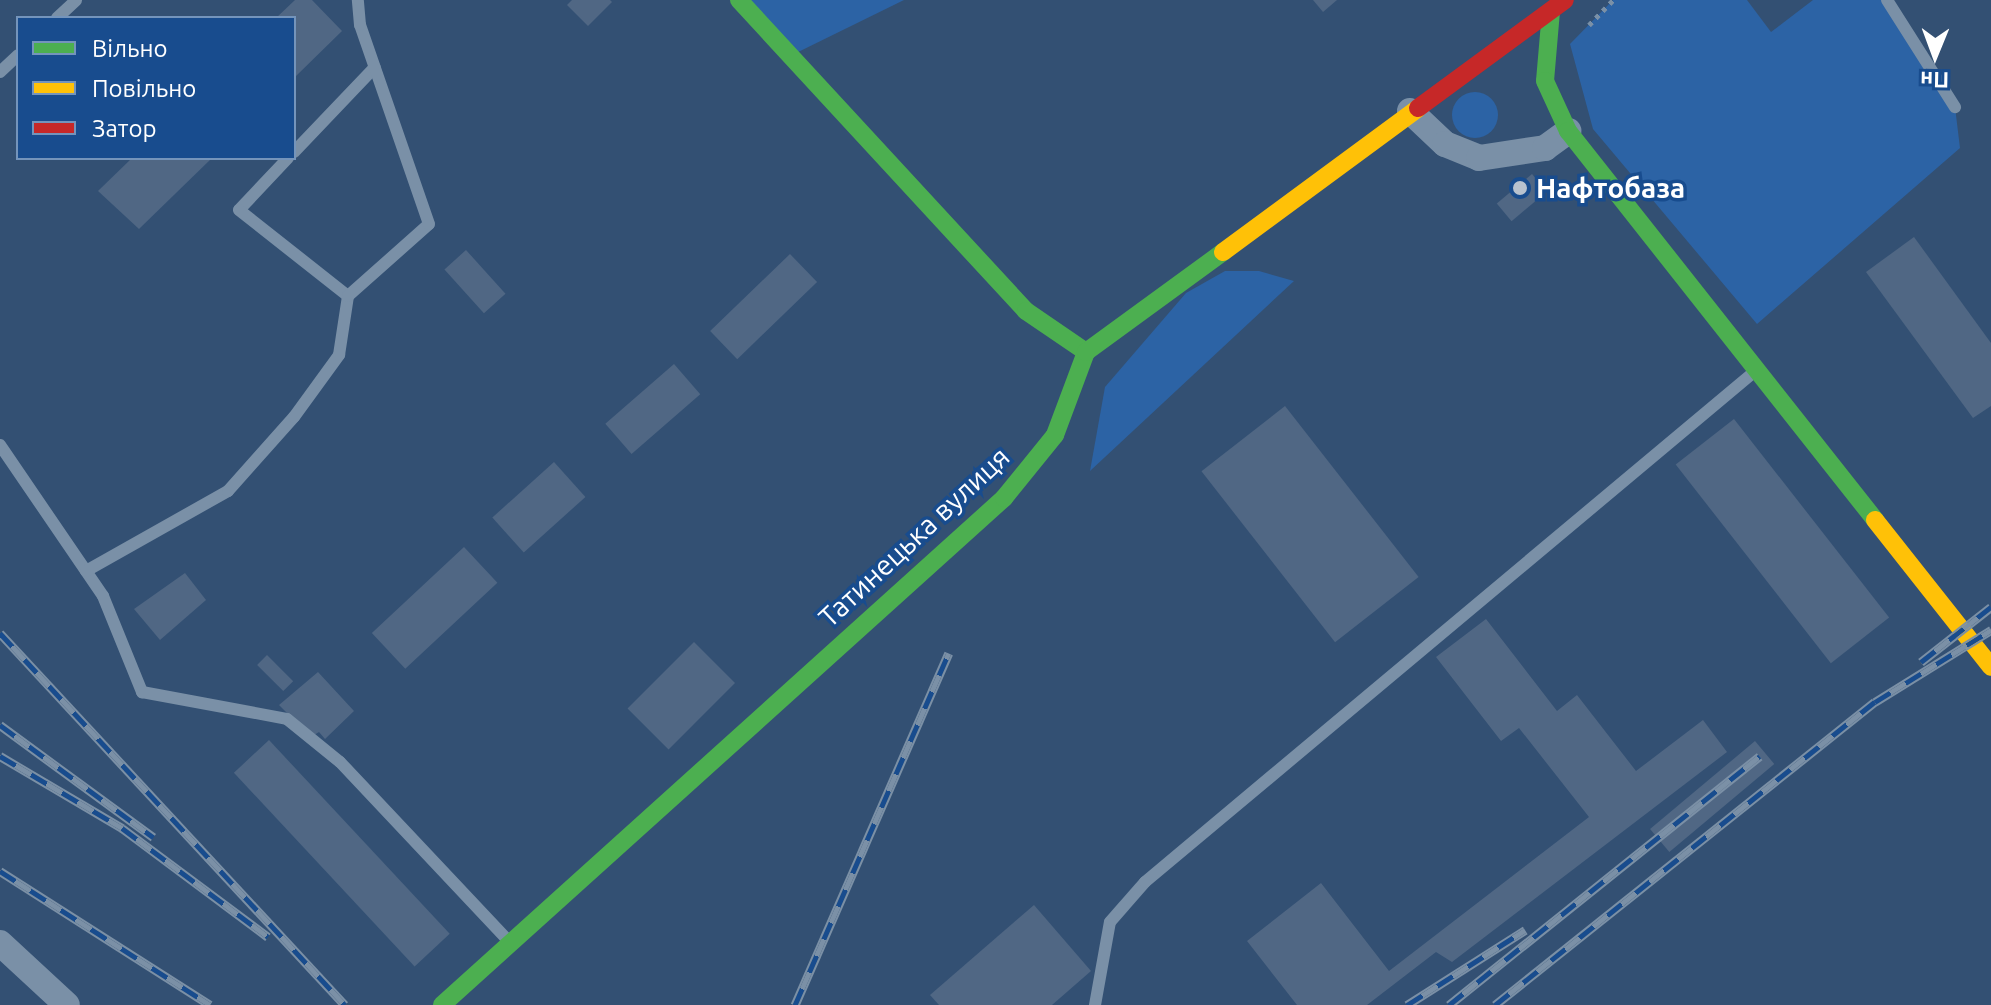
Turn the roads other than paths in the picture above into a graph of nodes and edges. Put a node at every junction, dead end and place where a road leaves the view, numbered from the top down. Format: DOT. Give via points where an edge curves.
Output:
graph roads {
  1 [pos="76,0"];
  2 [pos="358,0"];
  3 [pos="739,0"];
  4 [pos="1887,0"];
  5 [pos="1558,5"];
  6 [pos="59,16"];
  7 [pos="16,57"];
  8 [pos="375,67"];
  9 [pos="0,72"];
  10 [pos="1955,107"];
  11 [pos="1410,111"];
  12 [pos="1568,131"];
  13 [pos="296,150"];
  14 [pos="286,160"];
  15 [pos="348,296"];
  16 [pos="1086,352"];
  17 [pos="1757,370"];
  18 [pos="0,445"];
  19 [pos="86,571"];
  20 [pos="1991,667"];
  21 [pos="0,943"];
  22 [pos="512,944"];
  23 [pos="67,1005"];
  24 [pos="442,1005"];
  25 [pos="1095,1005"];
  1 -- 6 [label="lane"];
  2 -- 8 [label="lane"];
  3 -- 16 [label="street" via="1026,311"];
  4 -- 10 [label="lane"];
  5 -- 11 [label="street"];
  5 -- 12 [label="street" via="1545,81"];
  7 -- 9 [label="lane"];
  8 -- 13 [label="lane"];
  8 -- 15 [label="lane" via="429,224"];
  11 -- 12 [label="street" via="1445,144 1479,158 1545,148"];
  11 -- 16 [label="street"];
  12 -- 17 [label="street"];
  14 -- 15 [label="lane" via="239,210"];
  15 -- 19 [label="lane" via="339,355 294,417 228,491"];
  16 -- 22 [label="street, Татинецька вулиця" via="1055,435 1004,498"];
  17 -- 20 [label="street"];
  17 -- 25 [label="lane" via="1145,882 1110,922"];
  18 -- 19 [label="lane"];
  19 -- 22 [label="lane" via="103,596 142,692 287,719 340,762"];
  21 -- 23 [label="street"];
  22 -- 24 [label="street, Татинецька вулиця"];
}
